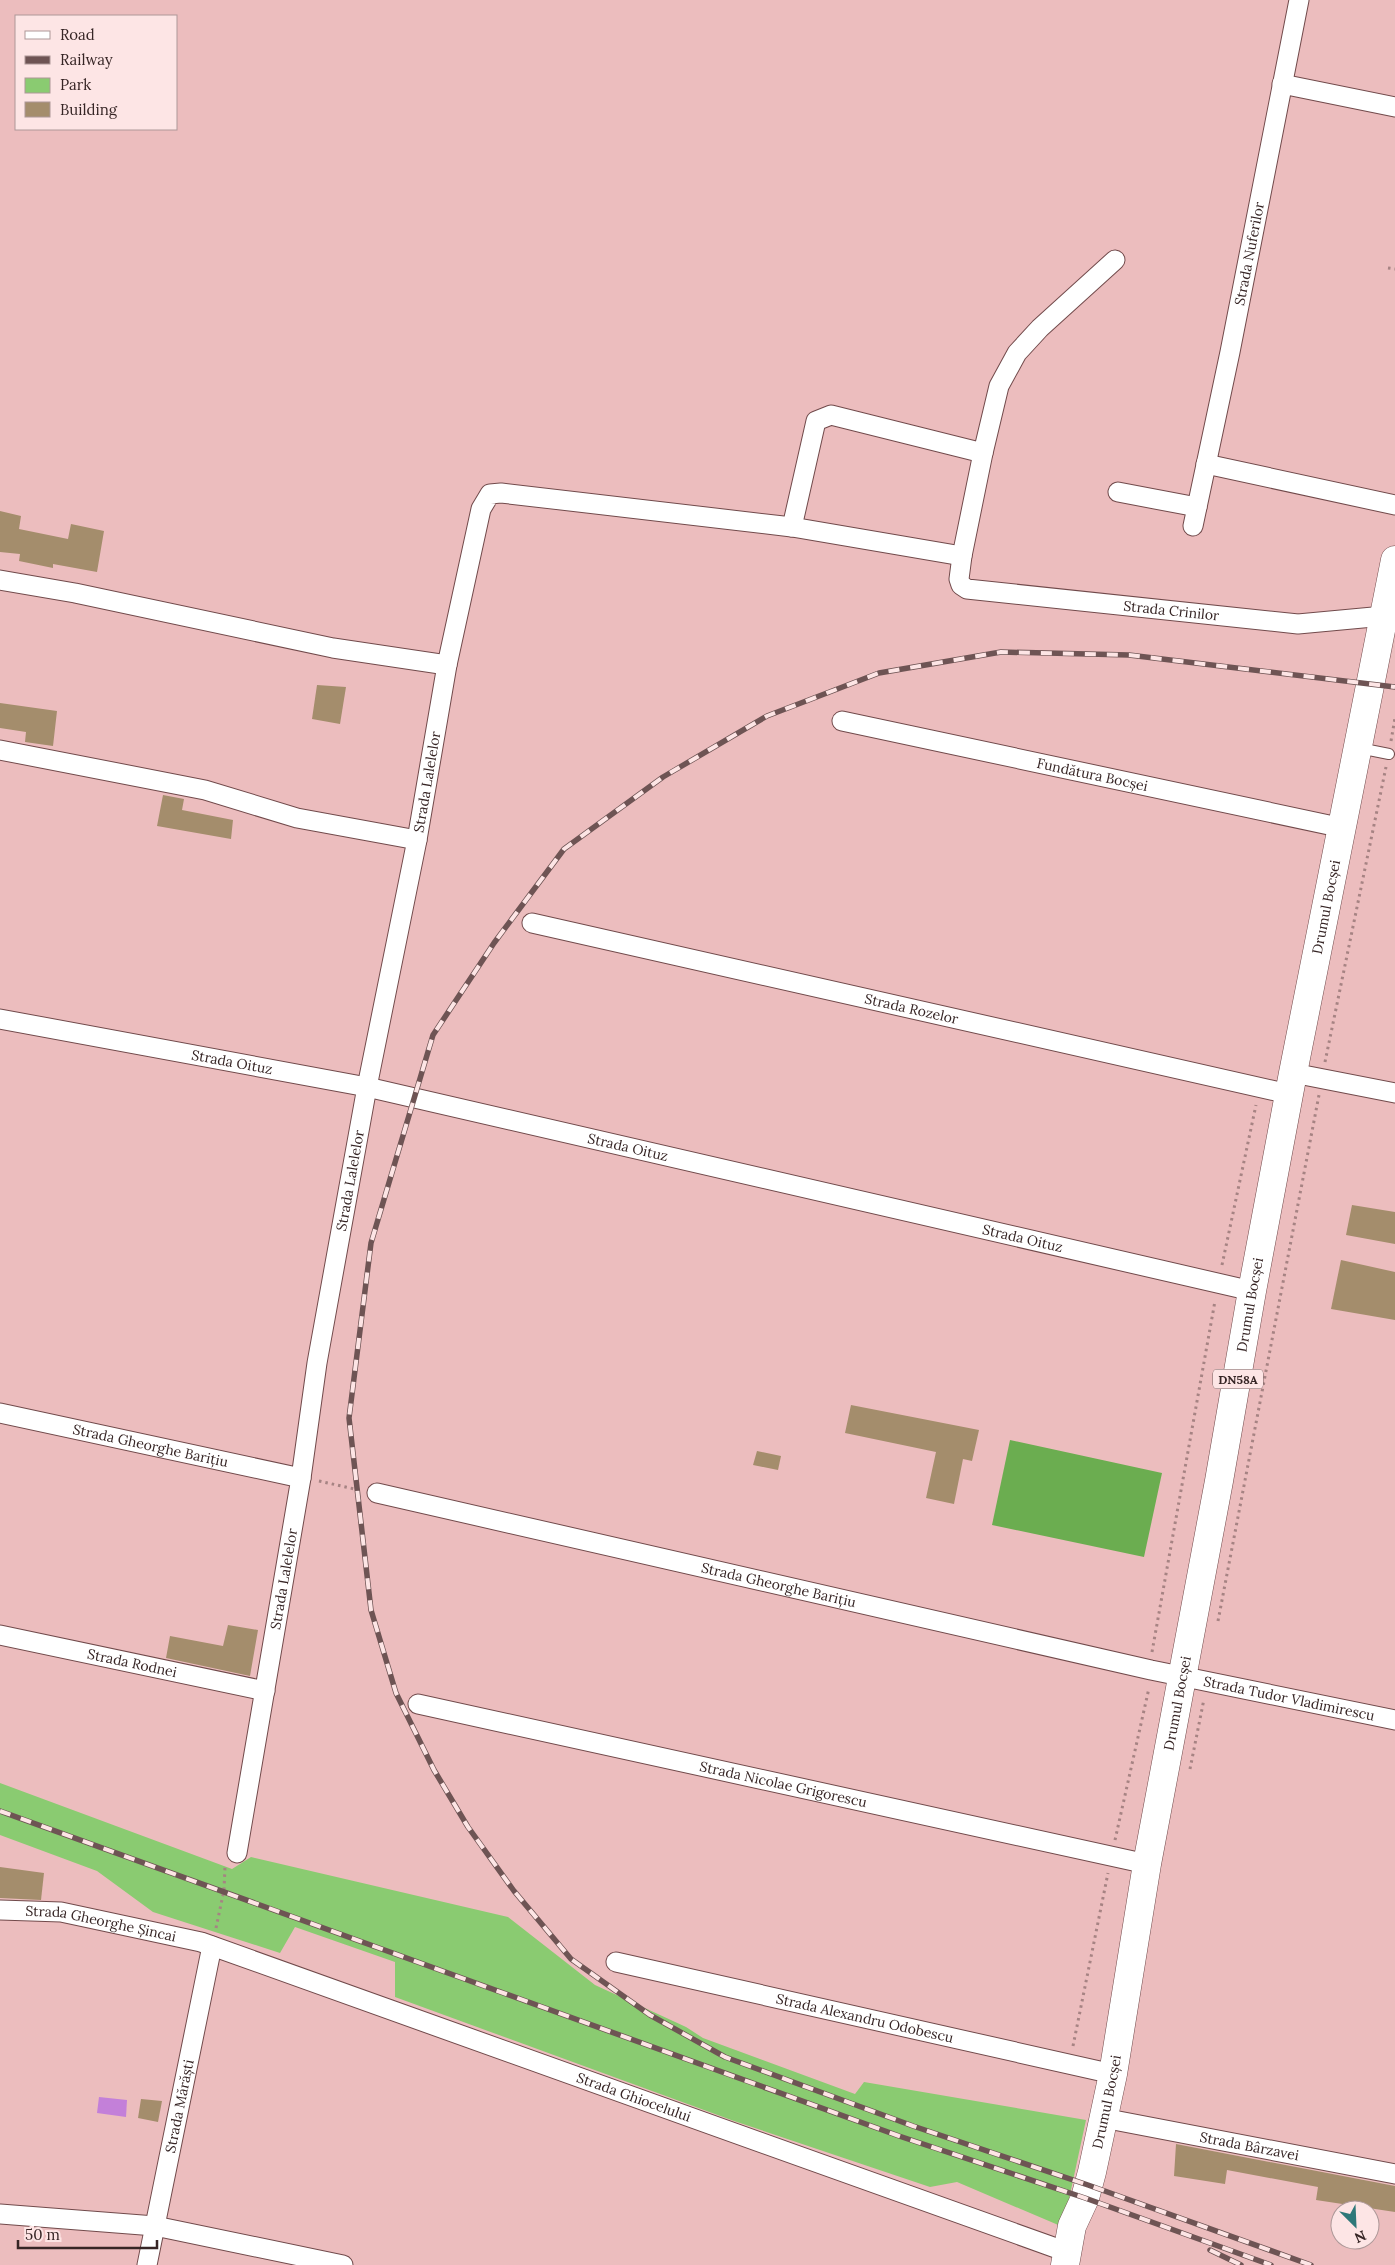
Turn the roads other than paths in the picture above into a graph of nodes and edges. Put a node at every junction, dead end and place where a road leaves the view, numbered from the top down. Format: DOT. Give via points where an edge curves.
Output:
graph roads {
  1 [pos="1299,0"];
  2 [pos="1282,84"];
  3 [pos="1395,107"];
  4 [pos="1115,260"];
  5 [pos="983,453"];
  6 [pos="1206,464"];
  7 [pos="1118,492"];
  8 [pos="1395,505"];
  9 [pos="792,527"];
  10 [pos="962,556"];
  11 [pos="1395,560"];
  12 [pos="0,580"];
  13 [pos="1384,616"];
  14 [pos="447,665"];
  15 [pos="842,721"];
  16 [pos="1358,748"];
  17 [pos="0,750"];
  18 [pos="1389,754"];
  19 [pos="1343,828"];
  20 [pos="417,840"];
  21 [pos="532,924"];
  22 [pos="0,1019"];
  23 [pos="1291,1083"];
  24 [pos="367,1087"];
  25 [pos="1395,1093"];
  26 [pos="1252,1291"];
  27 [pos="0,1412"];
  28 [pos="301,1478"];
  29 [pos="377,1493"];
  30 [pos="0,1635"];
  31 [pos="1182,1677"];
  32 [pos="264,1690"];
  33 [pos="418,1704"];
  34 [pos="1395,1720"];
  35 [pos="237,1854"];
  36 [pos="1148,1864"];
  37 [pos="0,1910"];
  38 [pos="207,1944"];
  39 [pos="616,1962"];
  40 [pos="1113,2074"];
  41 [pos="1103,2118"];
  42 [pos="1395,2174"];
  43 [pos="0,2214"];
  44 [pos="155,2226"];
  45 [pos="1066,2258"];
  46 [pos="147,2265"];
  47 [pos="343,2265"];
  1 -- 2 [label="street, Strada Nuferilor"];
  2 -- 3 [label="street"];
  2 -- 6 [label="street, Strada Nuferilor"];
  4 -- 5 [label="street" via="1017,353 999,386"];
  5 -- 9 [label="street" via="831,415 816,421"];
  5 -- 10 [label="street"];
  6 -- 7 [label="street, Strada Nuferilor" via="1195,517"];
  6 -- 8 [label="street"];
  9 -- 10 [label="street"];
  9 -- 14 [label="street, Strada Lalelelor" via="490,494 481,509"];
  10 -- 13 [label="street, Strada Crinilor" via="958,579 967,589 1298,624"];
  11 -- 13 [label="main road, Drumul Bocșei / DN58A"];
  12 -- 14 [label="street" via="333,648"];
  13 -- 16 [label="main road, Drumul Bocșei / DN58A"];
  14 -- 20 [label="street, Strada Lalelelor"];
  15 -- 19 [label="street, Fundătura Bocșei"];
  16 -- 18 [label="lane"];
  16 -- 19 [label="main road, Drumul Bocșei / DN58A"];
  17 -- 20 [label="street" via="205,790 297,818"];
  19 -- 23 [label="main road, Drumul Bocșei / DN58A"];
  20 -- 24 [label="street, Strada Lalelelor"];
  21 -- 23 [label="street, Strada Rozelor" via="1260,1087"];
  22 -- 24 [label="street, Strada Oituz"];
  23 -- 25 [label="street, Strada Rozelor"];
  23 -- 26 [label="main road, Drumul Bocșei / DN58A"];
  24 -- 26 [label="street, Strada Oituz"];
  24 -- 28 [label="street, Strada Lalelelor" via="317,1363"];
  26 -- 31 [label="main road, Drumul Bocșei / DN58A"];
  27 -- 28 [label="street, Strada Gheorghe Barițiu"];
  28 -- 32 [label="street, Strada Lalelelor"];
  29 -- 31 [label="street, Strada Gheorghe Barițiu"];
  30 -- 32 [label="street, Strada Rodnei"];
  31 -- 34 [label="street, Strada Tudor Vladimirescu"];
  31 -- 36 [label="main road, Drumul Bocșei / DN58A"];
  32 -- 35 [label="street, Strada Lalelelor"];
  33 -- 36 [label="street, Strada Nicolae Grigorescu"];
  36 -- 40 [label="main road, Drumul Bocșei / DN58A"];
  37 -- 38 [label="street, Strada Gheorghe Șincai" via="61,1912"];
  38 -- 44 [label="street, Strada Mărăști"];
  38 -- 45 [label="street, Strada Ghiocelului"];
  39 -- 40 [label="street, Strada Alexandru Odobescu"];
  40 -- 41 [label="main road, Drumul Bocșei / DN58A"];
  41 -- 42 [label="street, Strada Bârzavei"];
  41 -- 45 [label="main road, Drumul Bocșei / DN58A" via="1085,2198 1072,2226"];
  43 -- 44 [label="street"];
  44 -- 46 [label="street, Strada Mărăști"];
  44 -- 47 [label="street"];
}
